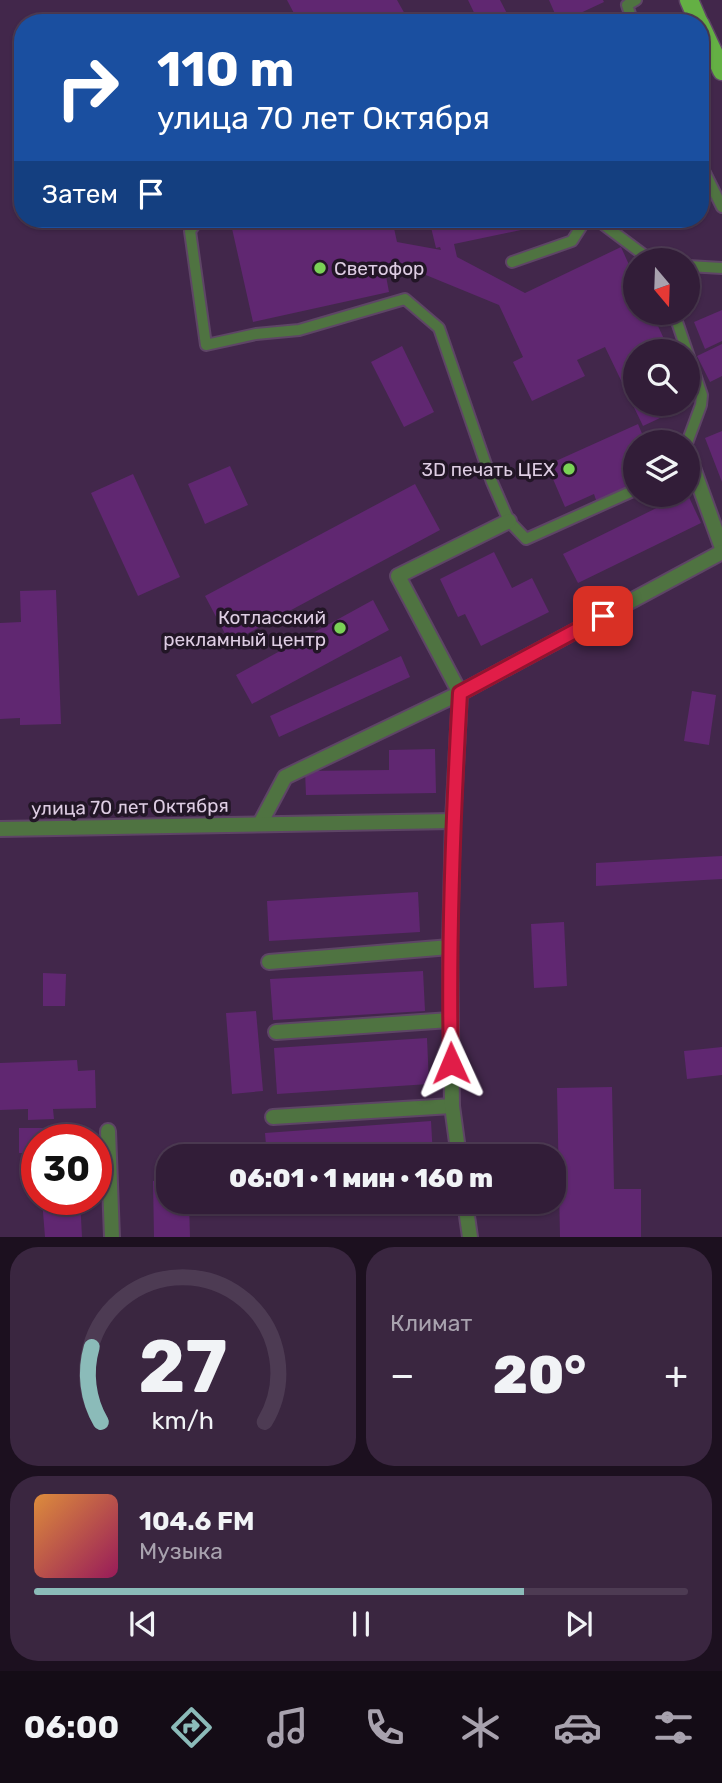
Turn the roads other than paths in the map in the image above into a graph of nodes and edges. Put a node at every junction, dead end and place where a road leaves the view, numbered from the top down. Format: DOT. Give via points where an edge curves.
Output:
graph roads {
  1 [pos="709,43"];
  2 [pos="722,71"];
  3 [pos="709,181"];
  4 [pos="722,207"];
  5 [pos="192,228"];
  6 [pos="580,228"];
  7 [pos="608,228"];
  8 [pos="635,248"];
  9 [pos="512,262"];
  10 [pos="700,267"];
  11 [pos="722,268"];
  12 [pos="678,326"];
  13 [pos="692,430"];
  14 [pos="700,488"];
  15 [pos="623,495"];
  16 [pos="509,521"];
  17 [pos="722,550"];
  18 [pos="460,693"];
  19 [pos="453,821"];
  20 [pos="260,824"];
  21 [pos="0,829"];
  22 [pos="450,947"];
  23 [pos="269,962"];
  24 [pos="450,1020"];
  25 [pos="276,1032"];
  26 [pos="452,1106"];
  27 [pos="273,1117"];
  28 [pos="457,1144"];
  29 [pos="467,1214"];
  30 [pos="111,1215"];
  31 [pos="112,1237"];
  32 [pos="470,1237"];
  1 -- 2 [label="main road"];
  3 -- 4 [label="lane"];
  5 -- 16 [label="lane" via="206,345 299,330 405,299 439,328"];
  6 -- 9 [label="lane" via="572,241"];
  7 -- 8 [label="lane"];
  10 -- 11 [label="lane"];
  12 -- 13 [label="lane" via="702,395"];
  14 -- 17 [label="street"];
  15 -- 16 [label="lane" via="526,539"];
  16 -- 18 [label="street" via="398,576"];
  17 -- 18 [label="street"];
  18 -- 19 [label="street"];
  18 -- 20 [label="street" via="285,777"];
  19 -- 20 [label="street, улица 70 лет Октября"];
  19 -- 22 [label="street"];
  20 -- 21 [label="street, улица 70 лет Октября"];
  22 -- 23 [label="street"];
  22 -- 24 [label="street"];
  24 -- 25 [label="street"];
  24 -- 26 [label="street"];
  26 -- 27 [label="street"];
  26 -- 28 [label="street"];
  29 -- 32 [label="street"];
  30 -- 31 [label="street"];
}
